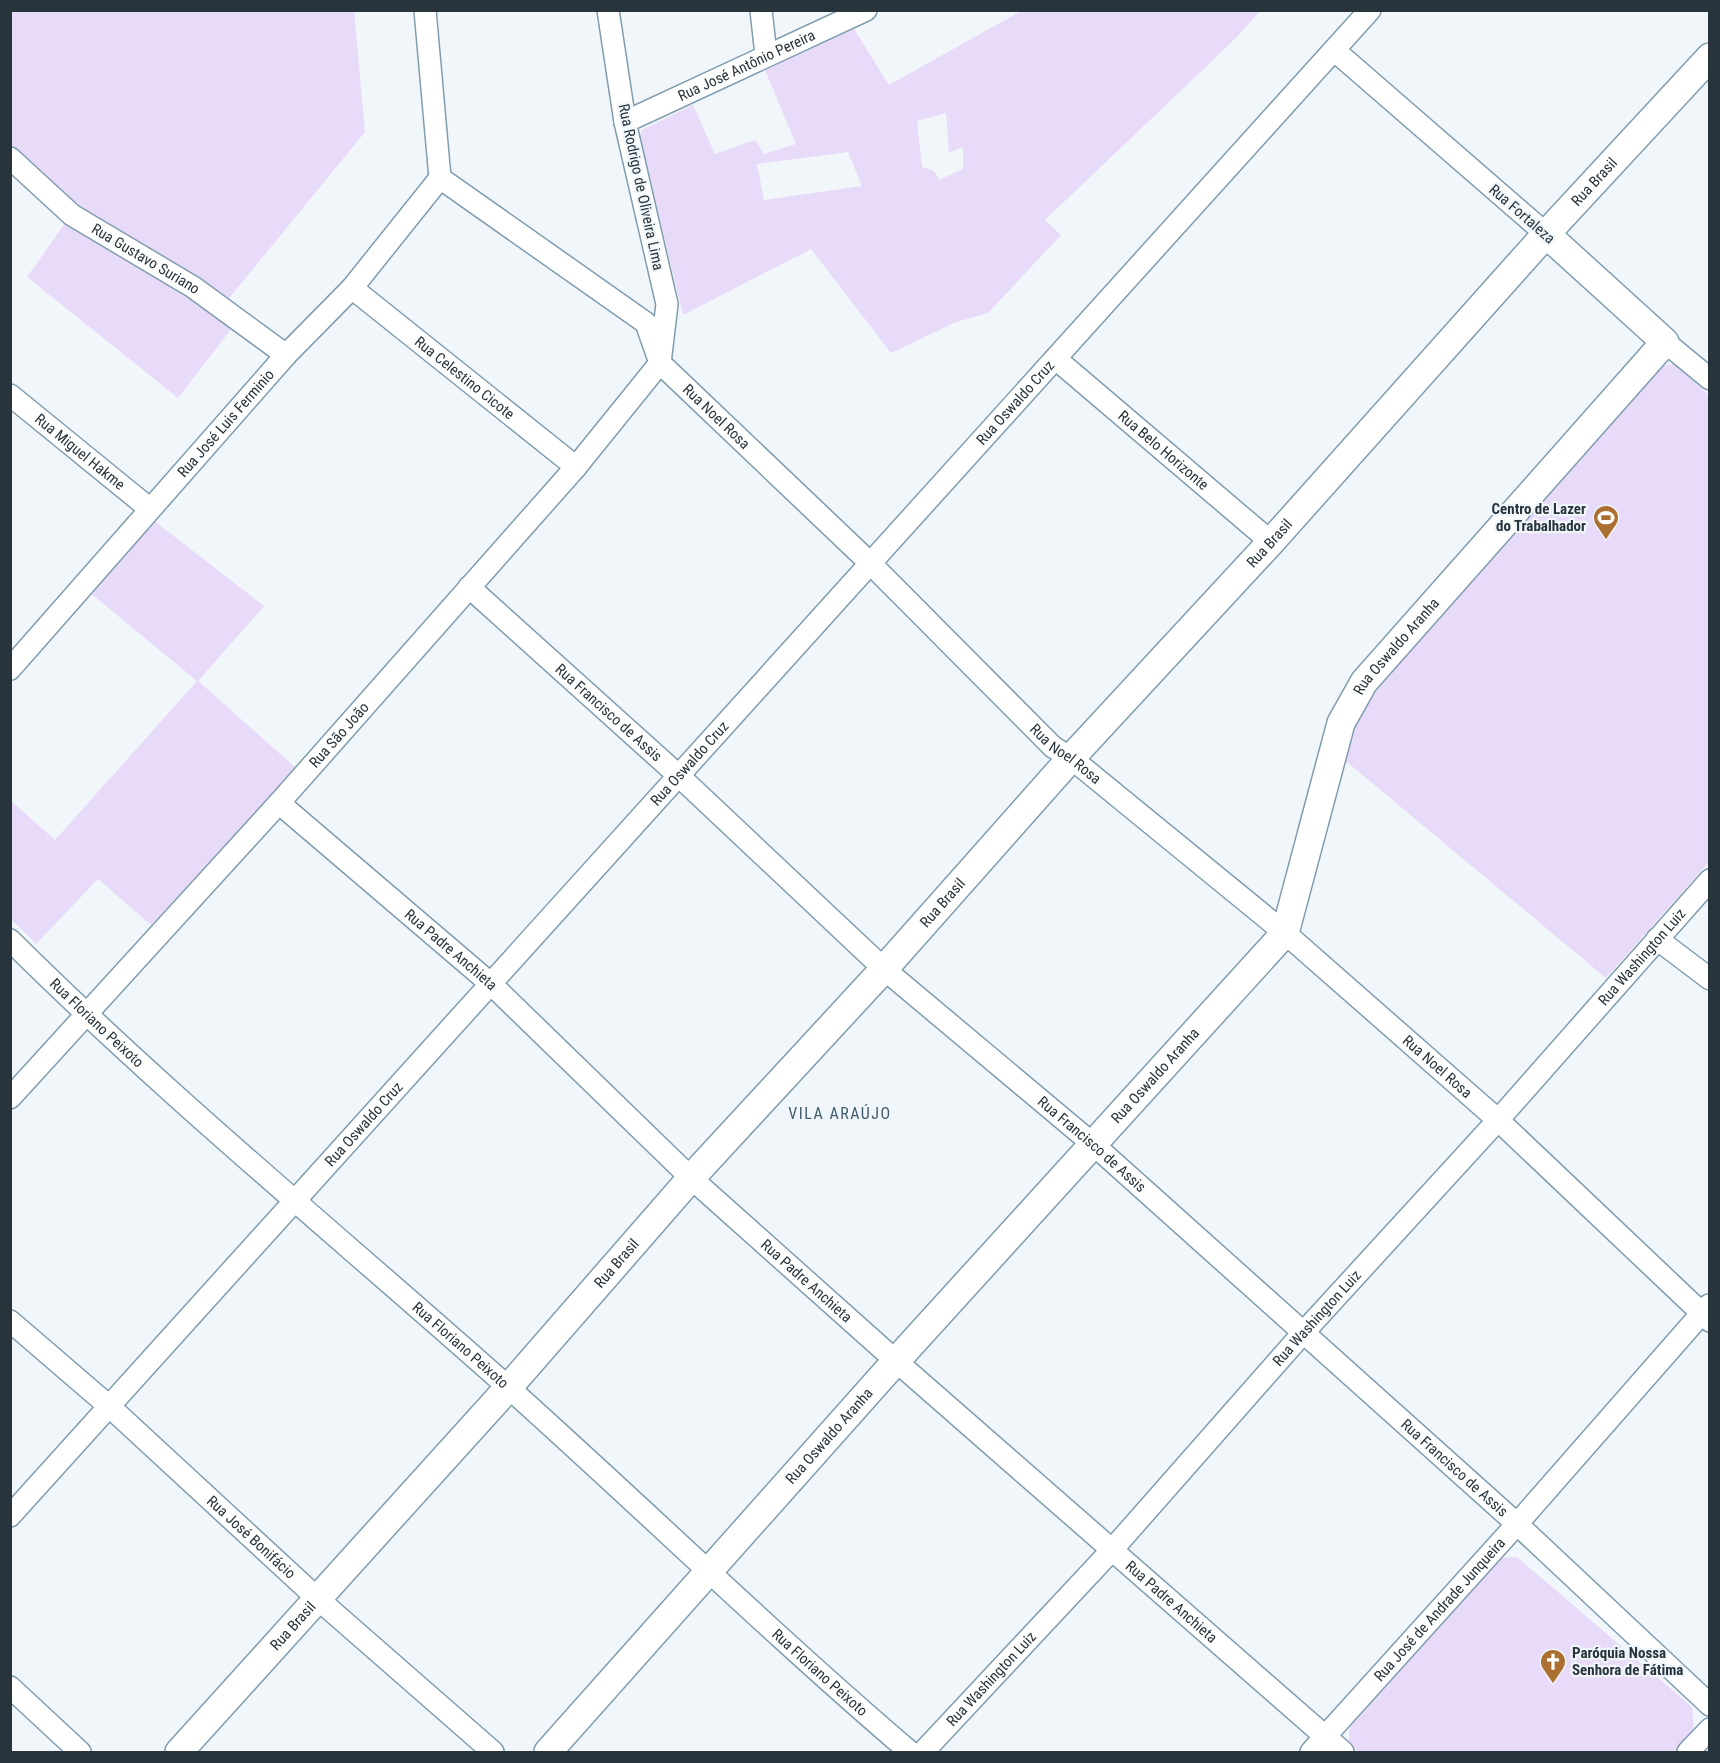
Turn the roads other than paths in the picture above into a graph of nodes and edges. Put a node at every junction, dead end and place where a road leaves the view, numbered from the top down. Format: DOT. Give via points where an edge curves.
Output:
graph roads {
  1 [pos="425,10"];
  2 [pos="608,10"];
  3 [pos="761,10"];
  4 [pos="866,10"];
  5 [pos="1370,10"];
  6 [pos="1334,50"];
  7 [pos="766,55"];
  8 [pos="1710,57"];
  9 [pos="625,122"];
  10 [pos="10,158"];
  11 [pos="440,178"];
  12 [pos="1546,234"];
  13 [pos="352,288"];
  14 [pos="1665,342"];
  15 [pos="286,355"];
  16 [pos="1056,358"];
  17 [pos="660,363"];
  18 [pos="1706,368"];
  19 [pos="10,395"];
  20 [pos="576,467"];
  21 [pos="150,508"];
  22 [pos="1270,542"];
  23 [pos="870,563"];
  24 [pos="469,587"];
  25 [pos="10,669"];
  26 [pos="1071,758"];
  27 [pos="679,776"];
  28 [pos="279,803"];
  29 [pos="1710,880"];
  30 [pos="1285,933"];
  31 [pos="1658,939"];
  32 [pos="10,940"];
  33 [pos="884,969"];
  34 [pos="1710,979"];
  35 [pos="491,984"];
  36 [pos="86,1015"];
  37 [pos="10,1098"];
  38 [pos="1498,1120"];
  39 [pos="1094,1145"];
  40 [pos="692,1178"];
  41 [pos="296,1202"];
  42 [pos="1707,1313"];
  43 [pos="10,1321"];
  44 [pos="1303,1333"];
  45 [pos="896,1361"];
  46 [pos="508,1388"];
  47 [pos="110,1407"];
  48 [pos="10,1516"];
  49 [pos="1518,1524"];
  50 [pos="1112,1551"];
  51 [pos="710,1571"];
  52 [pos="318,1599"];
  53 [pos="10,1687"];
  54 [pos="1710,1705"];
  55 [pos="1710,1729"];
  56 [pos="1318,1745"];
  57 [pos="80,1752"];
  58 [pos="179,1752"];
  59 [pos="493,1752"];
  60 [pos="548,1752"];
  61 [pos="910,1752"];
  62 [pos="923,1752"];
  63 [pos="1343,1752"];
  64 [pos="1688,1752"];
  1 -- 11 [label="street"];
  2 -- 9 [label="street, Rua Rodrigo de Oliveira Lima"];
  3 -- 7 [label="street"];
  4 -- 7 [label="street, Rua José Antônio Pereira"];
  5 -- 6 [label="street, Rua Oswaldo Cruz"];
  6 -- 12 [label="street, Rua Fortaleza"];
  6 -- 16 [label="street, Rua Oswaldo Cruz"];
  7 -- 9 [label="street, Rua José Antônio Pereira"];
  8 -- 12 [label="street, Rua Brasil"];
  9 -- 17 [label="street, Rua Rodrigo de Oliveira Lima" via="667,304"];
  10 -- 15 [label="street, Rua Gustavo Suriano" via="72,215 193,287"];
  11 -- 13 [label="street, Rua José Luis Ferminio"];
  11 -- 17 [label="street, Rua Noel Rosa" via="646,323"];
  12 -- 14 [label="street, Rua Fortaleza"];
  12 -- 22 [label="street, Rua Brasil"];
  13 -- 15 [label="street, Rua José Luis Ferminio"];
  13 -- 20 [label="street, Rua Celestino Cicote"];
  14 -- 18 [label="street, Rua Fortaleza"];
  14 -- 30 [label="street, Rua Oswaldo Aranha" via="1364,682 1341,723"];
  15 -- 21 [label="street, Rua José Luis Ferminio"];
  16 -- 22 [label="street, Rua Belo Horizonte"];
  16 -- 23 [label="street, Rua Oswaldo Cruz"];
  17 -- 20 [label="street, Rua São João"];
  17 -- 23 [label="street, Rua Noel Rosa"];
  19 -- 21 [label="street, Rua Miguel Hakme"];
  20 -- 24 [label="street, Rua São João"];
  21 -- 25 [label="street, Rua José Luis Ferminio"];
  22 -- 26 [label="street, Rua Brasil"];
  23 -- 26 [label="street, Rua Noel Rosa" via="1053,747"];
  23 -- 27 [label="street, Rua Oswaldo Cruz"];
  24 -- 27 [label="street, Rua Francisco de Assis"];
  24 -- 28 [label="street, Rua São João"];
  26 -- 30 [label="street, Rua Noel Rosa"];
  26 -- 33 [label="street, Rua Brasil"];
  27 -- 33 [label="street, Rua Francisco de Assis"];
  27 -- 35 [label="street, Rua Oswaldo Cruz"];
  28 -- 35 [label="street, Rua Padre Anchieta"];
  28 -- 36 [label="street, Rua São João"];
  29 -- 31 [label="street, Rua Washington Luiz"];
  30 -- 38 [label="street, Rua Noel Rosa"];
  30 -- 39 [label="street, Rua Oswaldo Aranha"];
  31 -- 34 [label="street"];
  31 -- 38 [label="street, Rua Washington Luiz"];
  32 -- 36 [label="street, Rua Floriano Peixoto"];
  33 -- 39 [label="street, Rua Francisco de Assis"];
  33 -- 40 [label="street, Rua Brasil"];
  35 -- 40 [label="street, Rua Padre Anchieta"];
  35 -- 41 [label="street, Rua Oswaldo Cruz"];
  36 -- 37 [label="street, Rua São João"];
  36 -- 41 [label="street, Rua Floriano Peixoto"];
  38 -- 42 [label="street, Rua Noel Rosa"];
  38 -- 44 [label="street, Rua Washington Luiz"];
  39 -- 44 [label="street, Rua Francisco de Assis"];
  39 -- 45 [label="street, Rua Oswaldo Aranha"];
  40 -- 45 [label="street, Rua Padre Anchieta"];
  40 -- 46 [label="street, Rua Brasil"];
  41 -- 46 [label="street, Rua Floriano Peixoto"];
  41 -- 47 [label="street, Rua Oswaldo Cruz"];
  42 -- 49 [label="street, Rua José de Andrade Junqueira"];
  43 -- 47 [label="street, Rua José Bonifácio"];
  44 -- 49 [label="street, Rua Francisco de Assis"];
  44 -- 50 [label="street, Rua Washington Luiz"];
  45 -- 50 [label="street, Rua Padre Anchieta"];
  45 -- 51 [label="street, Rua Oswaldo Aranha"];
  46 -- 51 [label="street, Rua Floriano Peixoto"];
  46 -- 52 [label="street, Rua Brasil"];
  47 -- 48 [label="street, Rua Oswaldo Cruz"];
  47 -- 52 [label="street, Rua José Bonifácio"];
  49 -- 54 [label="street, Rua Francisco de Assis"];
  49 -- 56 [label="street, Rua José de Andrade Junqueira"];
  50 -- 56 [label="street, Rua Padre Anchieta"];
  50 -- 62 [label="street, Rua Washington Luiz"];
  51 -- 60 [label="street, Rua Oswaldo Aranha"];
  51 -- 61 [label="street, Rua Floriano Peixoto" via="815,1671"];
  52 -- 58 [label="street, Rua Brasil"];
  52 -- 59 [label="street, Rua José Bonifácio"];
  53 -- 57 [label="street"];
  55 -- 64 [label="street"];
  56 -- 63 [label="street, Rua Padre Anchieta"];
}
